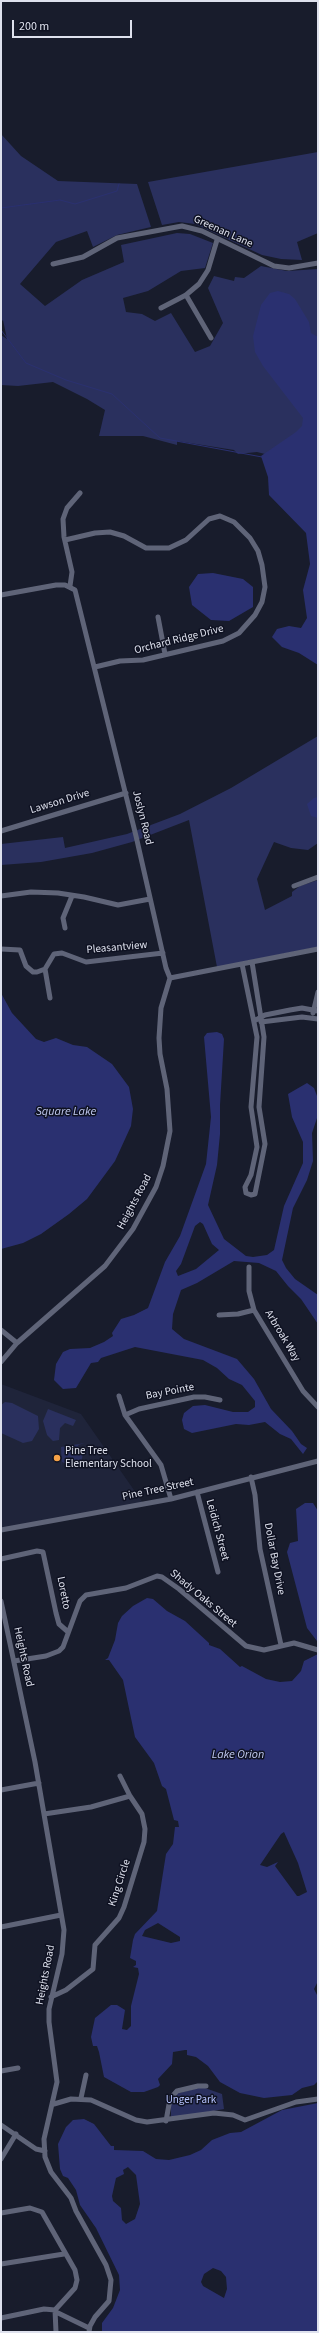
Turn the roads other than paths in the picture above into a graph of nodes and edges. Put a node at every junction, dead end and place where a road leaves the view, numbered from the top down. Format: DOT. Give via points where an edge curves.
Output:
graph roads {
  1 [pos="218,240"];
  2 [pos="318,263"];
  3 [pos="53,264"];
  4 [pos="186,295"];
  5 [pos="160,308"];
  6 [pos="211,338"];
  7 [pos="80,493"];
  8 [pos="65,540"];
  9 [pos="70,586"];
  10 [pos="1,595"];
  11 [pos="158,618"];
  12 [pos="165,654"];
  13 [pos="95,667"];
  14 [pos="126,793"];
  15 [pos="1,830"];
  16 [pos="318,877"];
  17 [pos="294,886"];
  18 [pos="1,896"];
  19 [pos="72,896"];
  20 [pos="150,898"];
  21 [pos="65,928"];
  22 [pos="1,949"];
  23 [pos="318,949"];
  24 [pos="163,953"];
  25 [pos="252,962"];
  26 [pos="242,964"];
  27 [pos="45,969"];
  28 [pos="170,978"];
  29 [pos="318,992"];
  30 [pos="50,998"];
  31 [pos="316,1010"];
  32 [pos="312,1017"];
  33 [pos="318,1019"];
  34 [pos="262,1020"];
  35 [pos="254,1021"];
  36 [pos="251,1175"];
  37 [pos="258,1178"];
  38 [pos="249,1267"];
  39 [pos="254,1310"];
  40 [pos="218,1315"];
  41 [pos="1,1330"];
  42 [pos="17,1343"];
  43 [pos="1,1362"];
  44 [pos="119,1396"];
  45 [pos="220,1400"];
  46 [pos="318,1408"];
  47 [pos="124,1415"];
  48 [pos="318,1461"];
  49 [pos="251,1477"];
  50 [pos="197,1492"];
  51 [pos="171,1499"];
  52 [pos="1,1530"];
  53 [pos="1,1559"];
  54 [pos="218,1572"];
  55 [pos="1,1601"];
  56 [pos="67,1631"];
  57 [pos="281,1645"];
  58 [pos="318,1650"];
  59 [pos="14,1661"];
  60 [pos="120,1776"];
  61 [pos="39,1783"];
  62 [pos="1,1790"];
  63 [pos="130,1796"];
  64 [pos="44,1814"];
  65 [pos="62,1915"];
  66 [pos="1,1927"];
  67 [pos="51,1997"];
  68 [pos="18,2068"];
  69 [pos="1,2071"];
  70 [pos="86,2075"];
  71 [pos="206,2086"];
  72 [pos="81,2098"];
  73 [pos="318,2099"];
  74 [pos="54,2104"];
  75 [pos="166,2121"];
  76 [pos="1,2125"];
  77 [pos="16,2134"];
  78 [pos="45,2151"];
  79 [pos="1,2159"];
  80 [pos="1,2213"];
  81 [pos="64,2254"];
  82 [pos="1,2264"];
  83 [pos="55,2311"];
  84 [pos="1,2318"];
  85 [pos="89,2330"];
  86 [pos="56,2332"];
  1 -- 2 [label="street, Greenan Lane" via="274,266 289,268"];
  1 -- 3 [label="street, Greenan Lane" via="196,228 174,226 117,238 83,257"];
  1 -- 4 [label="street" via="206,275"];
  4 -- 5 [label="street"];
  4 -- 6 [label="street"];
  7 -- 8 [label="street" via="66,508 63,519"];
  8 -- 9 [label="street" via="72,572"];
  8 -- 12 [label="street, Orchard Ridge Drive" via="110,532 124,536 146,548 169,548 186,540 209,519 218,516 234,522 250,538 258,551 264,578 265,593 260,609 246,626 231,638"];
  9 -- 10 [label="street" via="56,585"];
  9 -- 13 [label="street, Joslyn Road" via="78,596"];
  11 -- 12 [label="street"];
  12 -- 13 [label="street, Orchard Ridge Drive"];
  13 -- 14 [label="street, Joslyn Road"];
  14 -- 15 [label="street, Lawson Drive"];
  14 -- 20 [label="street, Joslyn Road"];
  16 -- 17 [label="street"];
  18 -- 19 [label="street" via="31,892"];
  19 -- 20 [label="street" via="118,905"];
  19 -- 21 [label="street" via="63,918"];
  20 -- 24 [label="street, Joslyn Road"];
  22 -- 27 [label="street" via="20,950 26,966 33,972"];
  23 -- 25 [label="street"];
  24 -- 27 [label="street, Pleasantview" via="86,962 62,953 54,954"];
  24 -- 28 [label="street, Joslyn Road"];
  25 -- 26 [label="street"];
  25 -- 34 [label="street"];
  26 -- 28 [label="street"];
  26 -- 35 [label="street"];
  27 -- 30 [label="street"];
  28 -- 42 [label="street, Heights Road" via="162,1008 159,1038 170,1131 156,1187 133,1229 105,1266"];
  29 -- 31 [label="street"];
  31 -- 32 [label="street"];
  31 -- 34 [label="street" via="290,1010 265,1015"];
  32 -- 33 [label="street"];
  32 -- 34 [label="street"];
  34 -- 35 [label="street"];
  34 -- 37 [label="street" via="264,1037 259,1116 265,1144"];
  35 -- 36 [label="street" via="256,1044 251,1107 257,1147"];
  36 -- 37 [label="street"];
  36 -- 37 [label="street" via="245,1188 246,1193 255,1194"];
  38 -- 39 [label="street, Arbroak Way" via="249,1292"];
  39 -- 40 [label="street"];
  39 -- 46 [label="street, Arbroak Way" via="303,1391"];
  41 -- 42 [label="street"];
  42 -- 43 [label="street, Heights Road"];
  44 -- 47 [label="street"];
  45 -- 47 [label="street, Bay Pointe" via="200,1396 139,1409"];
  47 -- 51 [label="street" via="161,1464"];
  48 -- 49 [label="street, Pine Tree Street"];
  49 -- 50 [label="street, Pine Tree Street"];
  49 -- 57 [label="street, Dollar Bay Drive" via="260,1549"];
  50 -- 51 [label="street, Pine Tree Street"];
  50 -- 54 [label="street, Leidich Street"];
  51 -- 52 [label="street, Pine Tree Street"];
  53 -- 56 [label="street, Loretto" via="42,1552 45,1556 59,1624"];
  55 -- 59 [label="street, Heights Road"];
  56 -- 57 [label="street, Shady Oaks Street" via="80,1601 86,1595 126,1588 157,1576 174,1585 246,1646 264,1650"];
  56 -- 59 [label="street, Shady Oaks Street" via="59,1651 46,1656"];
  57 -- 58 [label="street, Shady Oaks Street" via="294,1643"];
  59 -- 61 [label="street, Heights Road"];
  60 -- 63 [label="street, King Circle"];
  61 -- 62 [label="street"];
  61 -- 64 [label="street, Heights Road"];
  63 -- 64 [label="street" via="91,1807"];
  63 -- 67 [label="street, King Circle" via="142,1814 145,1829 144,1842 124,1907 119,1918 95,1945 93,1969 66,1990"];
  64 -- 65 [label="street, Heights Road"];
  65 -- 66 [label="street"];
  65 -- 67 [label="street, Heights Road" via="62,1954"];
  67 -- 74 [label="street, Heights Road" via="49,2022 57,2082"];
  68 -- 69 [label="street"];
  70 -- 72 [label="street"];
  71 -- 75 [label="street" via="177,2091 170,2100"];
  72 -- 74 [label="street"];
  72 -- 75 [label="street" via="101,2103 136,2120"];
  73 -- 75 [label="street" via="296,2102 244,2120 233,2115 214,2113"];
  74 -- 78 [label="street, Heights Road" via="44,2139"];
  76 -- 77 [label="street"];
  77 -- 78 [label="street" via="36,2149"];
  77 -- 79 [label="street"];
  78 -- 85 [label="street, Heights Road" via="51,2172 71,2198 76,2212 106,2265 111,2280 109,2301"];
  80 -- 81 [label="street" via="36,2209 42,2212"];
  81 -- 82 [label="street"];
  81 -- 83 [label="street" via="75,2270 77,2284"];
  83 -- 84 [label="street" via="44,2309"];
  83 -- 85 [label="street"];
  83 -- 86 [label="street"];
}
